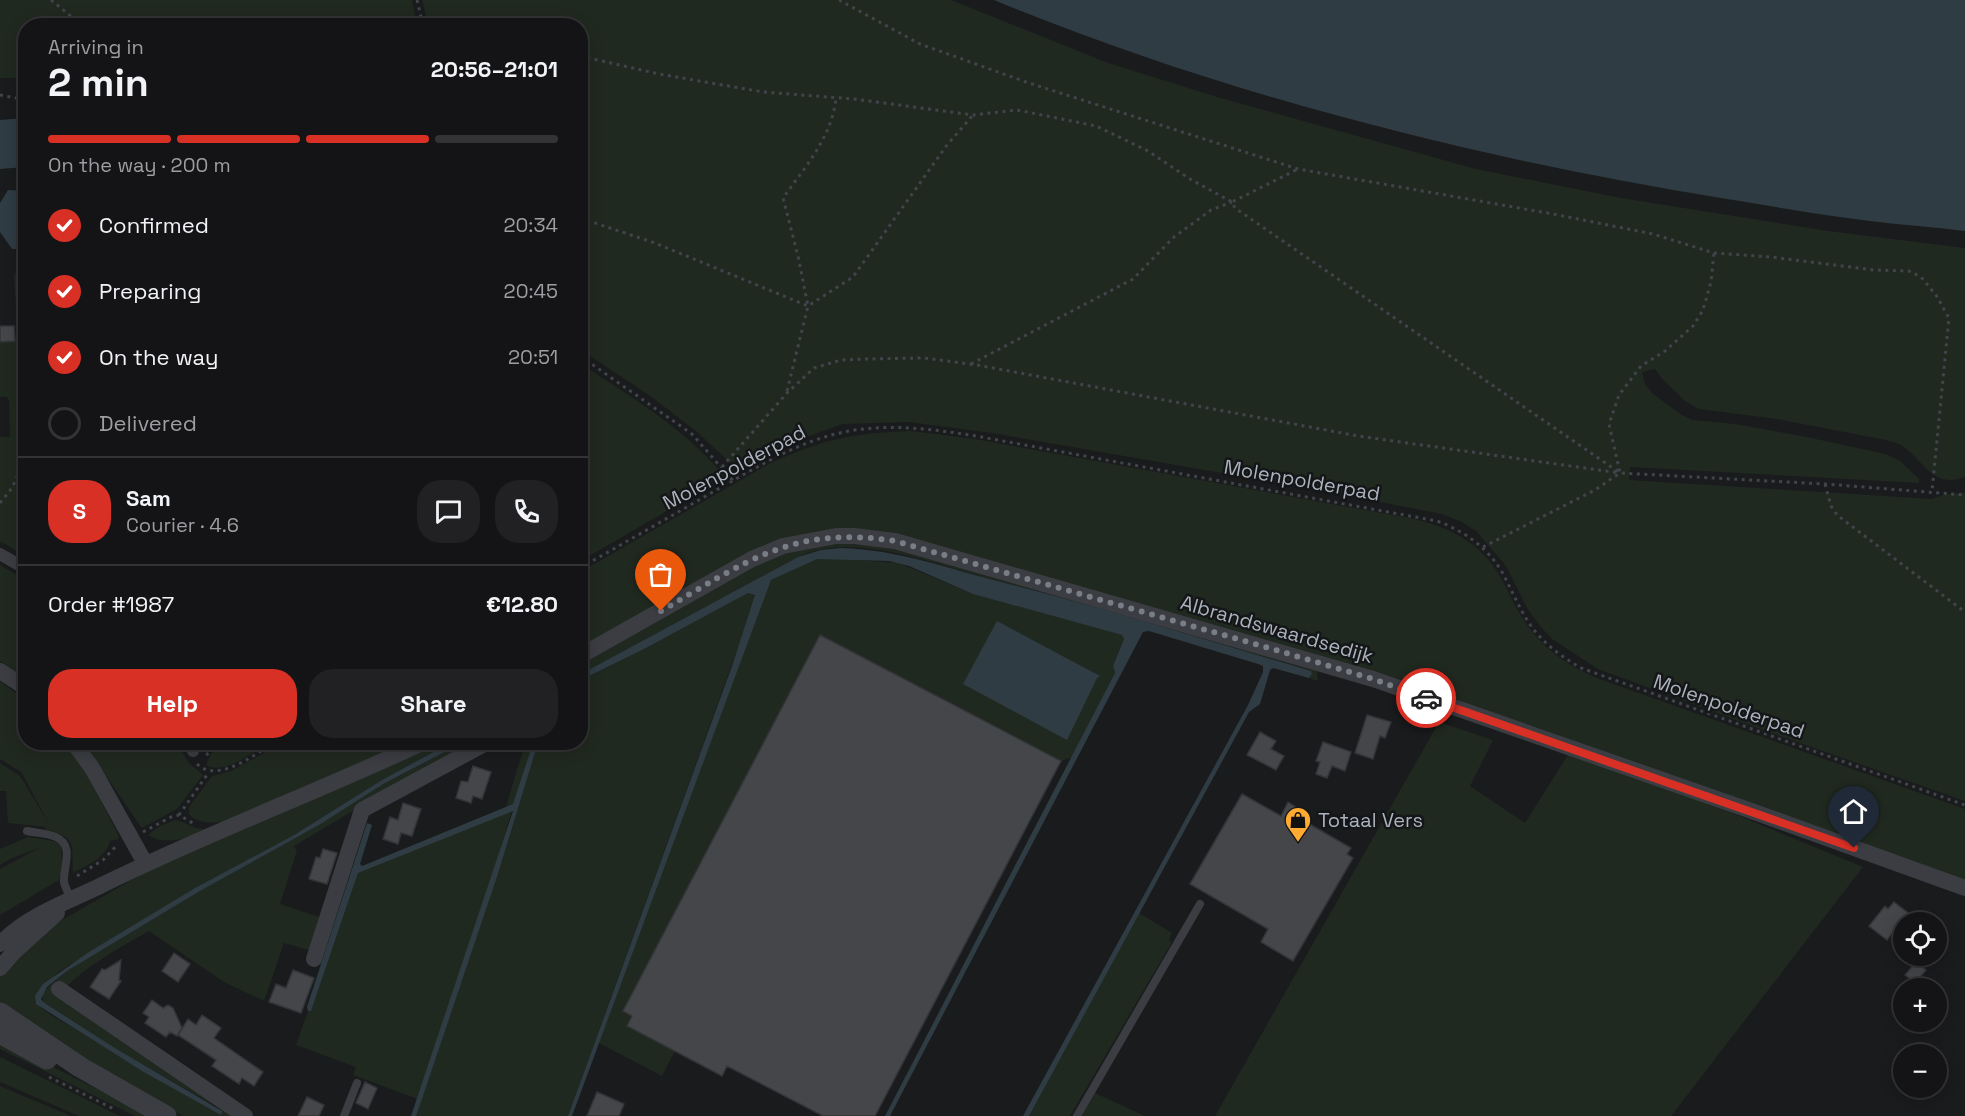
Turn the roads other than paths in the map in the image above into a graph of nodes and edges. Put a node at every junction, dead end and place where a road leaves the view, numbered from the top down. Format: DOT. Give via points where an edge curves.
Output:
graph roads {
  1 [pos="0,554"];
  2 [pos="18,564"];
  3 [pos="588,651"];
  4 [pos="0,671"];
  5 [pos="18,683"];
  6 [pos="79,750"];
  7 [pos="406,750"];
  8 [pos="473,750"];
  9 [pos="27,831"];
  10 [pos="145,863"];
  11 [pos="1965,888"];
  12 [pos="71,900"];
  13 [pos="1200,904"];
  14 [pos="0,944"];
  15 [pos="314,959"];
  16 [pos="0,968"];
  17 [pos="59,989"];
  18 [pos="0,1012"];
  19 [pos="0,1033"];
  20 [pos="357,1083"];
  21 [pos="111,1086"];
  22 [pos="166,1116"];
  23 [pos="245,1116"];
  24 [pos="344,1116"];
  25 [pos="1077,1116"];
  1 -- 2 [label="street"];
  3 -- 11 [label="street, Albrandswaardsedijk" via="752,559 783,546 836,536 895,541 1373,679"];
  4 -- 5 [label="street"];
  6 -- 10 [label="street"];
  7 -- 10 [label="street"];
  8 -- 15 [label="street" via="362,810"];
  9 -- 12 [label="lane" via="56,837 64,844 64,883"];
  10 -- 12 [label="street"];
  12 -- 14 [label="street" via="16,929"];
  12 -- 16 [label="street"];
  13 -- 25 [label="lane"];
  17 -- 23 [label="street"];
  18 -- 21 [label="street"];
  19 -- 21 [label="street" via="76,1073"];
  20 -- 24 [label="lane"];
  21 -- 22 [label="street"];
}
